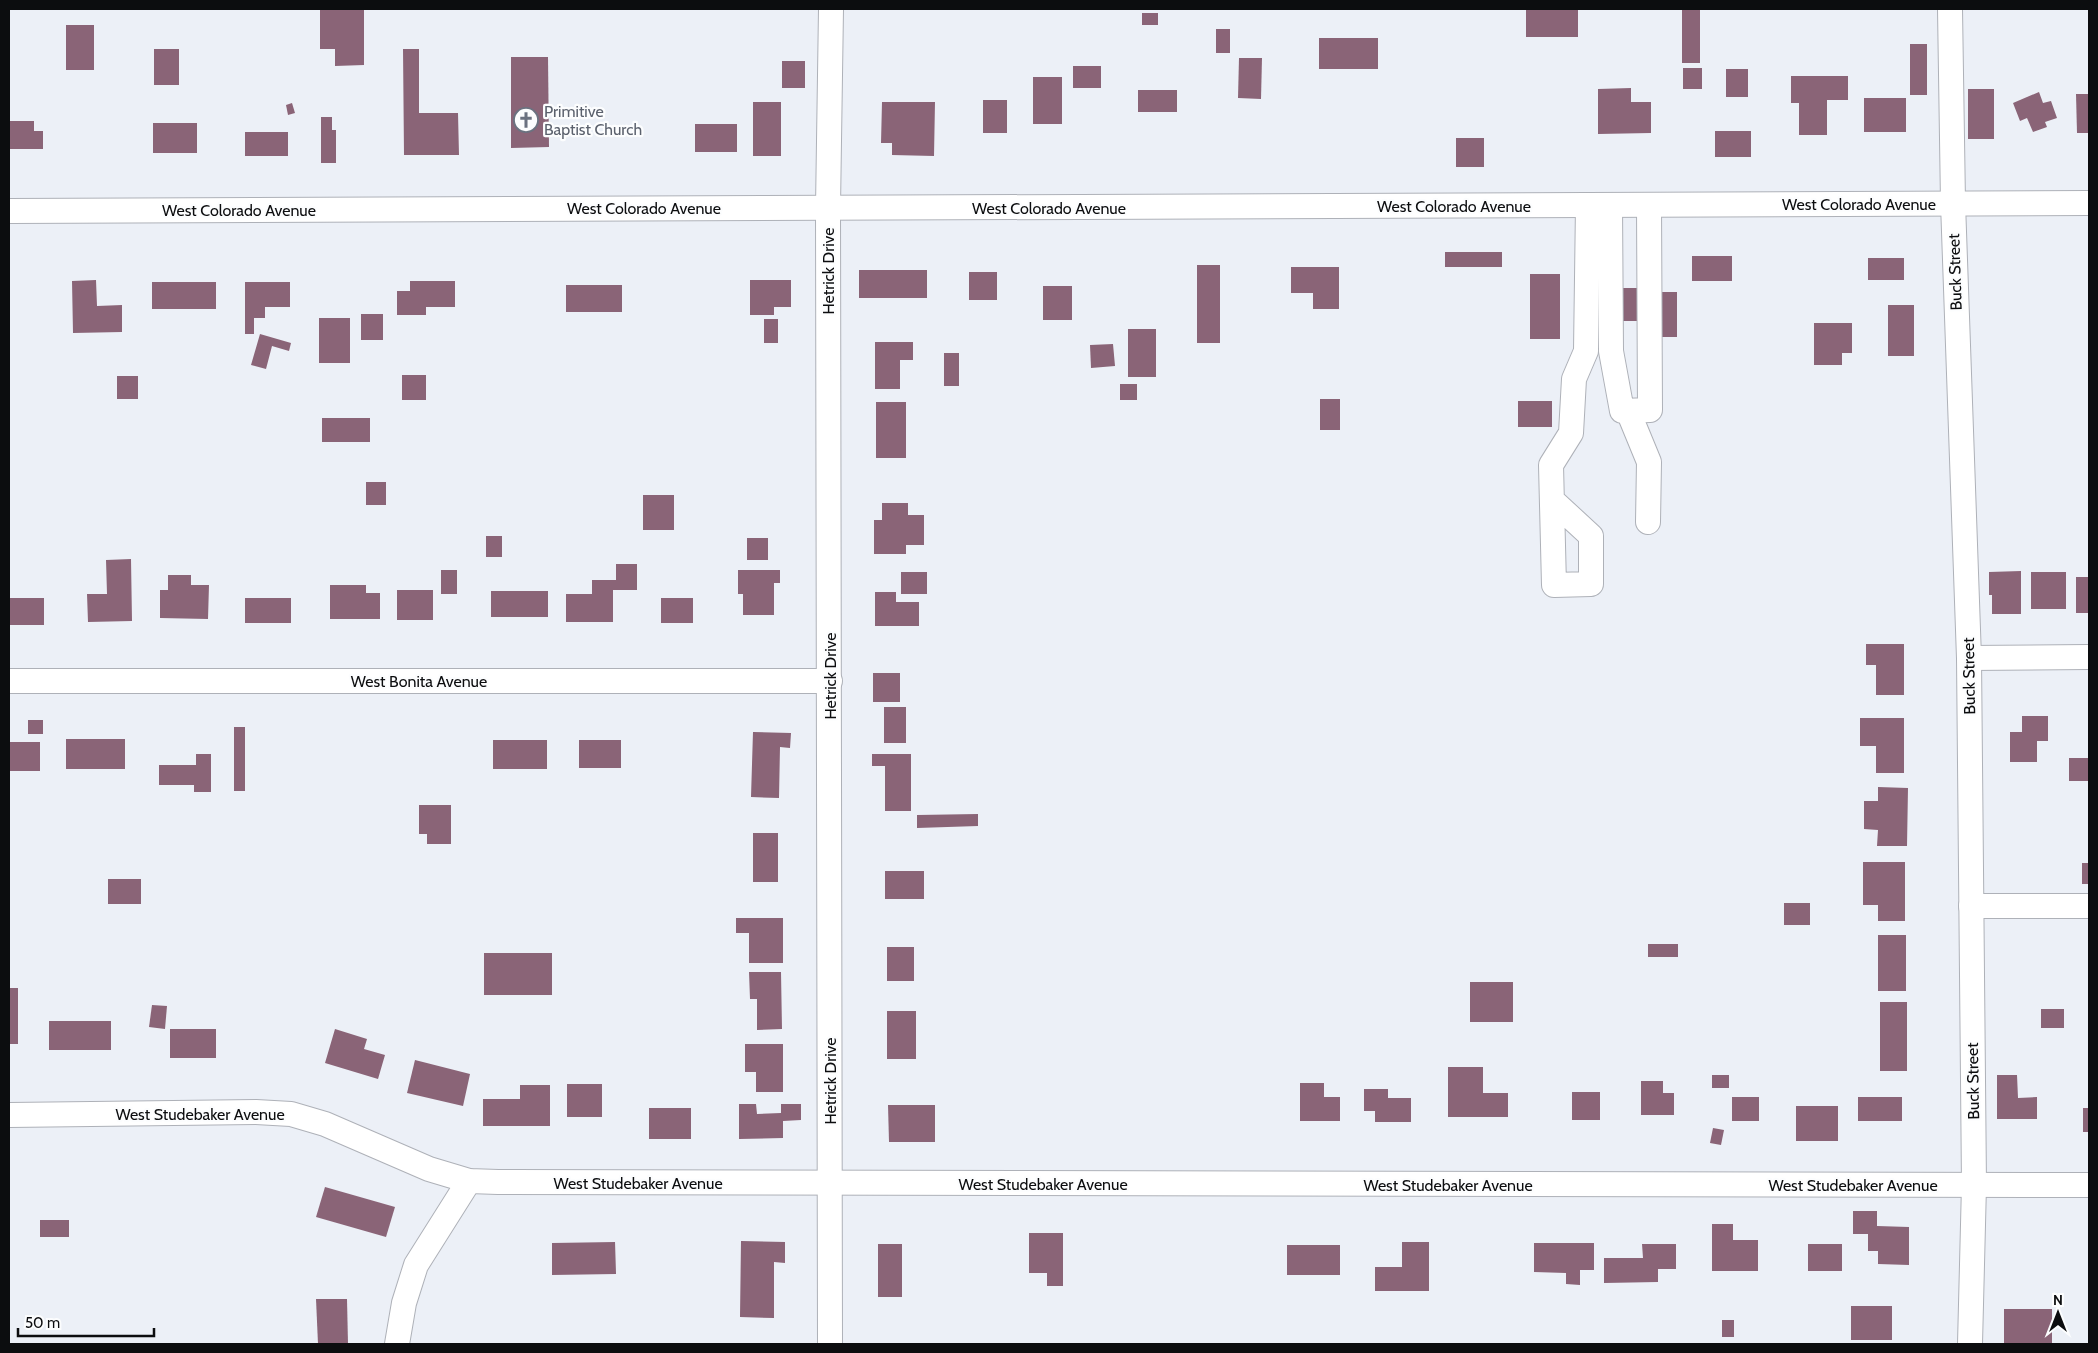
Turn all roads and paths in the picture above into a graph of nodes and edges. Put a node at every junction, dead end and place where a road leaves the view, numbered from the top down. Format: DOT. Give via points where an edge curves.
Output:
graph roads {
  1 [pos="831,9"];
  2 [pos="1950,9"];
  3 [pos="1953,203"];
  4 [pos="2089,203"];
  5 [pos="1599,205"];
  6 [pos="1649,205"];
  7 [pos="828,207"];
  8 [pos="9,211"];
  9 [pos="1610,245"];
  10 [pos="1649,245"];
  11 [pos="1628,411"];
  12 [pos="1552,500"];
  13 [pos="1648,522"];
  14 [pos="2089,656"];
  15 [pos="1969,658"];
  16 [pos="9,681"];
  17 [pos="830,681"];
  18 [pos="1971,906"];
  19 [pos="2089,906"];
  20 [pos="9,1115"];
  21 [pos="469,1181"];
  22 [pos="830,1184"];
  23 [pos="1974,1186"];
  24 [pos="2089,1186"];
  25 [pos="397,1344"];
  26 [pos="830,1344"];
  27 [pos="1970,1344"];
  1 -- 7 [label="street, Hetrick Drive"];
  2 -- 3 [label="street, Buck Street"];
  3 -- 4 [label="street, West Colorado Avenue"];
  3 -- 6 [label="street, West Colorado Avenue"];
  3 -- 15 [label="street, Buck Street"];
  5 -- 6 [label="street, West Colorado Avenue"];
  5 -- 7 [label="street, West Colorado Avenue"];
  5 -- 9 [label="street"];
  5 -- 12 [label="street" via="1586,351 1574,378 1572,433 1551,465"];
  6 -- 10 [label="street"];
  7 -- 8 [label="street, West Colorado Avenue"];
  7 -- 17 [label="street, Hetrick Drive"];
  9 -- 10 [label="street"];
  9 -- 11 [label="street" via="1612,351 1622,411"];
  10 -- 11 [label="street" via="1650,410"];
  11 -- 13 [label="street" via="1648,462"];
  14 -- 15 [label="street"];
  15 -- 18 [label="street, Buck Street"];
  16 -- 17 [label="street, West Bonita Avenue"];
  17 -- 22 [label="street, Hetrick Drive"];
  18 -- 19 [label="street"];
  18 -- 23 [label="street, Buck Street"];
  20 -- 21 [label="street, West Studebaker Avenue" via="291,1114 325,1124 429,1169"];
  21 -- 22 [label="street, West Studebaker Avenue"];
  21 -- 25 [label="street" via="416,1265 404,1303"];
  22 -- 23 [label="street, West Studebaker Avenue"];
  22 -- 26 [label="street, Hetrick Drive"];
  23 -- 24 [label="street, West Studebaker Avenue"];
  23 -- 27 [label="street, Buck Street"];
}
